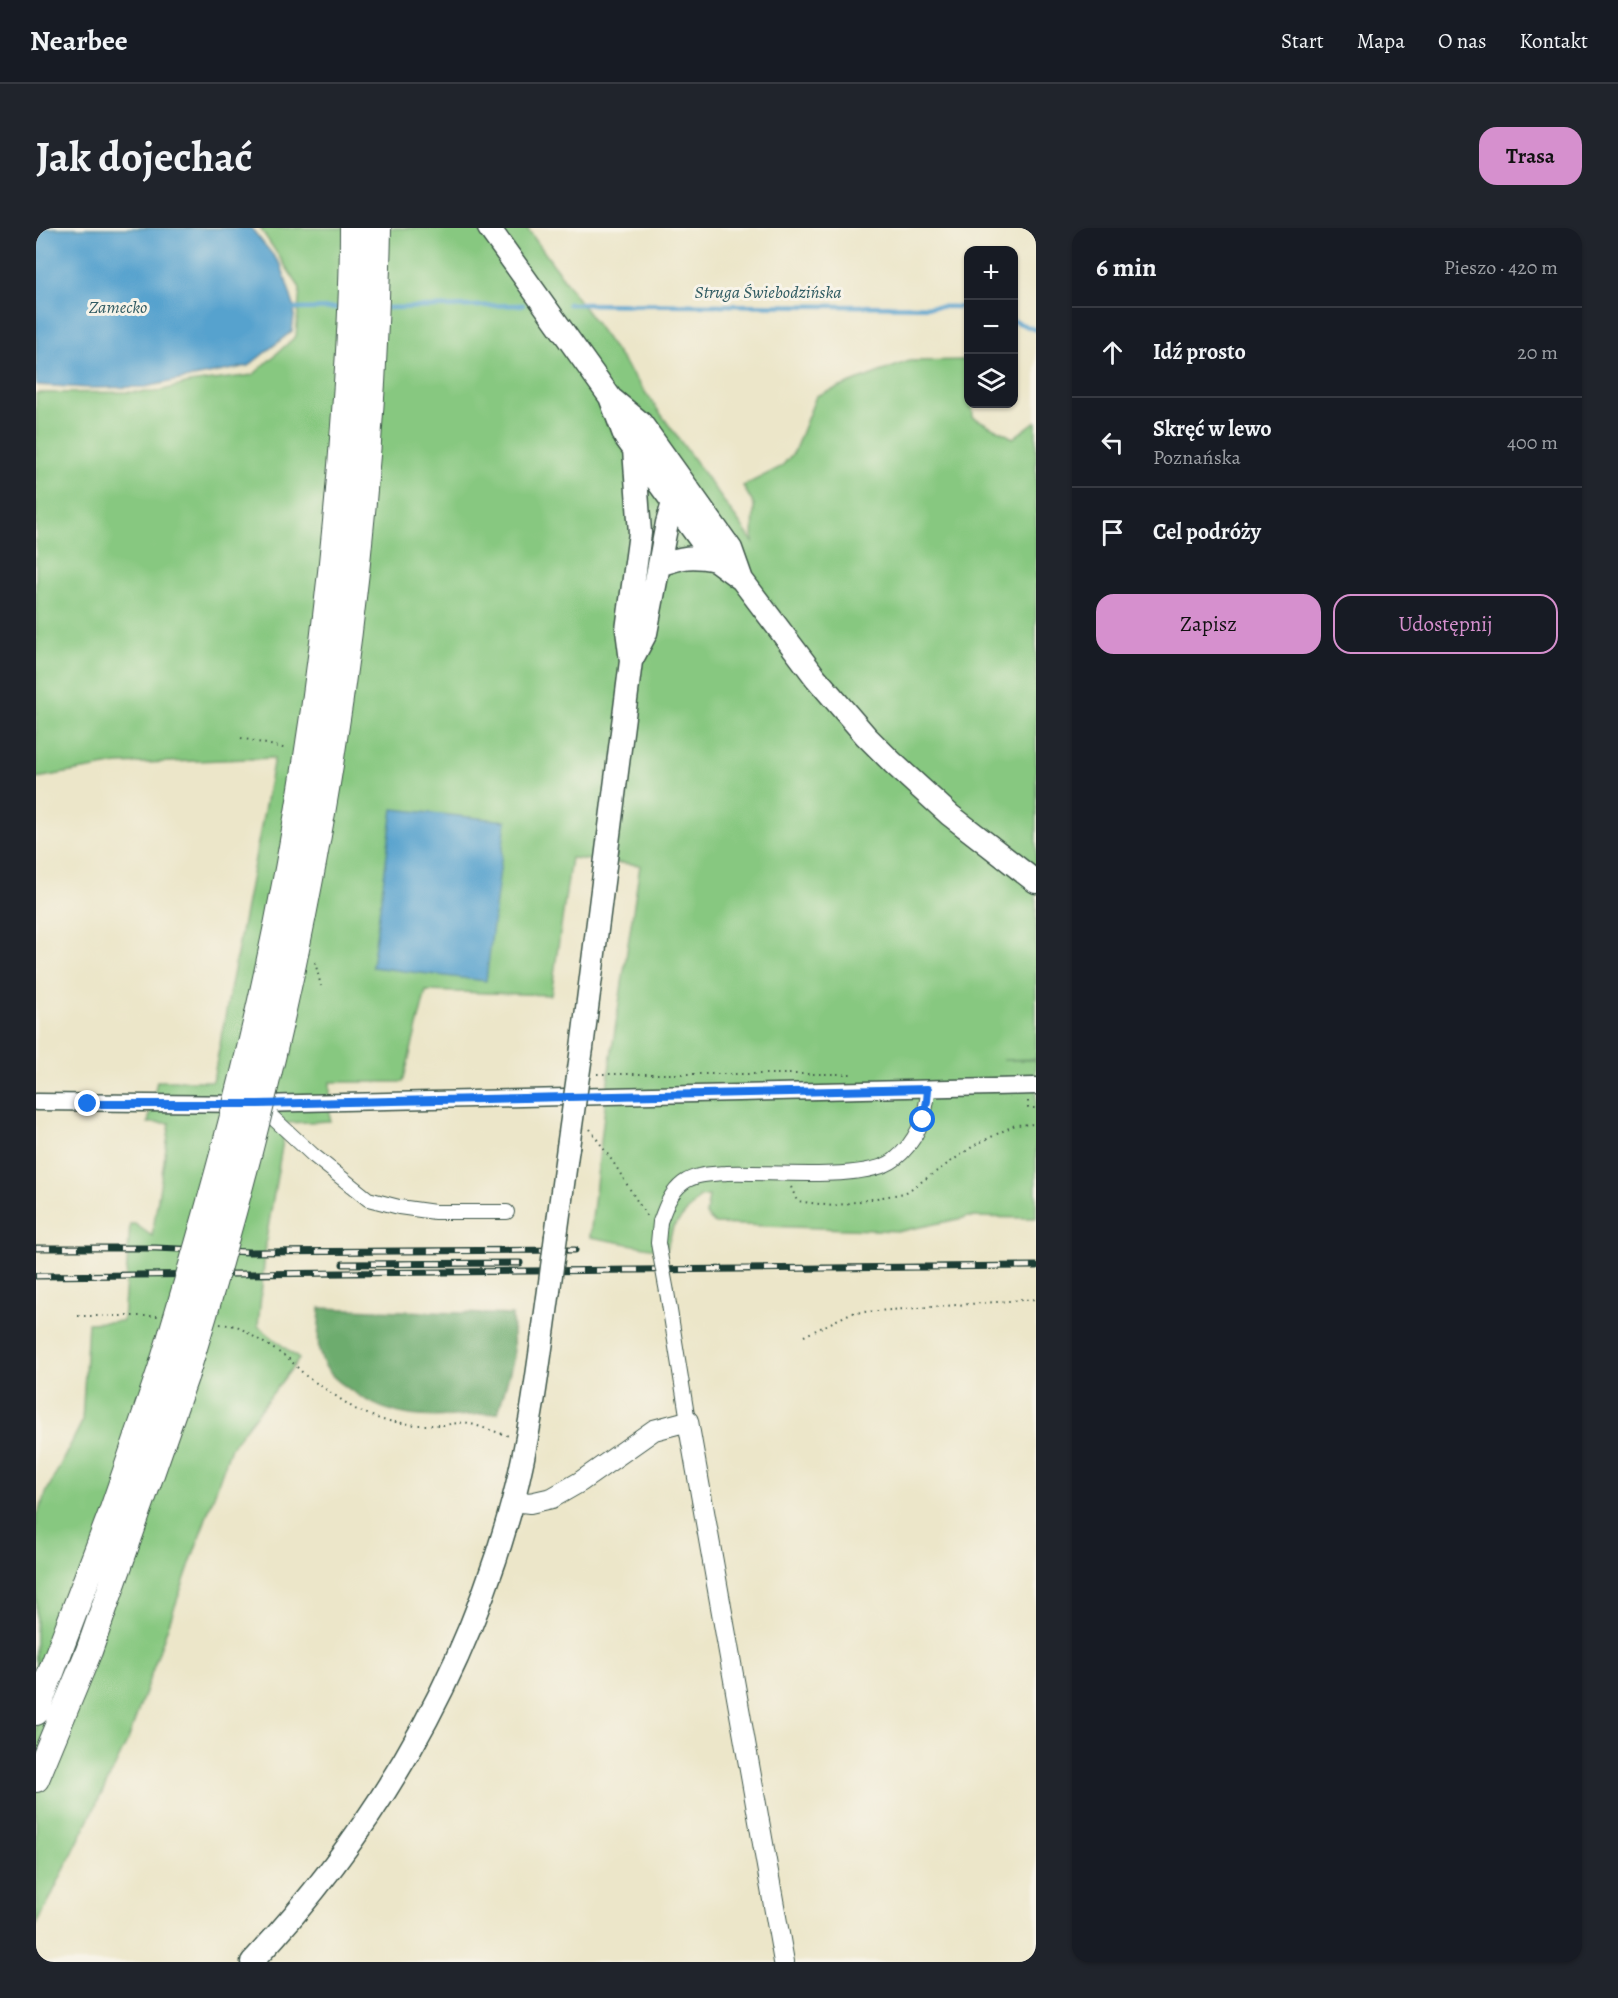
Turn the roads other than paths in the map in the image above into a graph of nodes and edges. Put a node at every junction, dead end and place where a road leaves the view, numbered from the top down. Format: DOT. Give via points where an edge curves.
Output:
graph roads {
  1 [pos="353,228"];
  2 [pos="378,228"];
  3 [pos="489,228"];
  4 [pos="609,397"];
  5 [pos="634,449"];
  6 [pos="681,497"];
  7 [pos="640,534"];
  8 [pos="715,560"];
  9 [pos="660,565"];
  10 [pos="742,580"];
  11 [pos="631,661"];
  12 [pos="1036,882"];
  13 [pos="1036,1086"];
  14 [pos="928,1089"];
  15 [pos="36,1102"];
  16 [pos="258,1104"];
  17 [pos="507,1212"];
  18 [pos="688,1421"];
  19 [pos="513,1501"];
  20 [pos="36,1712"];
  21 [pos="36,1779"];
  22 [pos="252,1962"];
  23 [pos="784,1962"];
  1 -- 20 [label="highway, bridge" via="335,540 298,812 266,979 206,1218 162,1366"];
  2 -- 21 [label="highway, bridge" via="370,412 355,586 323,816 290,984 257,1122 186,1374 89,1650"];
  3 -- 4 [label="main road"];
  4 -- 5 [label="main road"];
  4 -- 6 [label="main road" via="641,423"];
  5 -- 6 [label="main road"];
  5 -- 7 [label="main road"];
  6 -- 7 [label="main road" via="648,516"];
  6 -- 8 [label="main road"];
  6 -- 9 [label="main road" via="667,523"];
  6 -- 10 [label="main road" via="732,549"];
  7 -- 11 [label="main road" via="627,630"];
  8 -- 9 [label="main road" via="683,557"];
  8 -- 10 [label="main road"];
  9 -- 11 [label="main road" via="646,633"];
  10 -- 12 [label="main road" via="816,678 866,736 950,815"];
  11 -- 19 [label="main road, bridge" via="549,1290 527,1441"];
  13 -- 14 [label="street"];
  14 -- 16 [label="street"];
  14 -- 18 [label="street, bridge" via="923,1120 912,1142 892,1162 858,1173 703,1175 684,1183 669,1198 660,1222 658,1243"];
  15 -- 16 [label="street"];
  16 -- 17 [label="street" via="368,1199 435,1212"];
  18 -- 19 [label="main road" via="654,1430 552,1498 530,1503"];
  18 -- 23 [label="main road"];
  19 -- 22 [label="main road" via="468,1635 423,1731 349,1848"];
}
